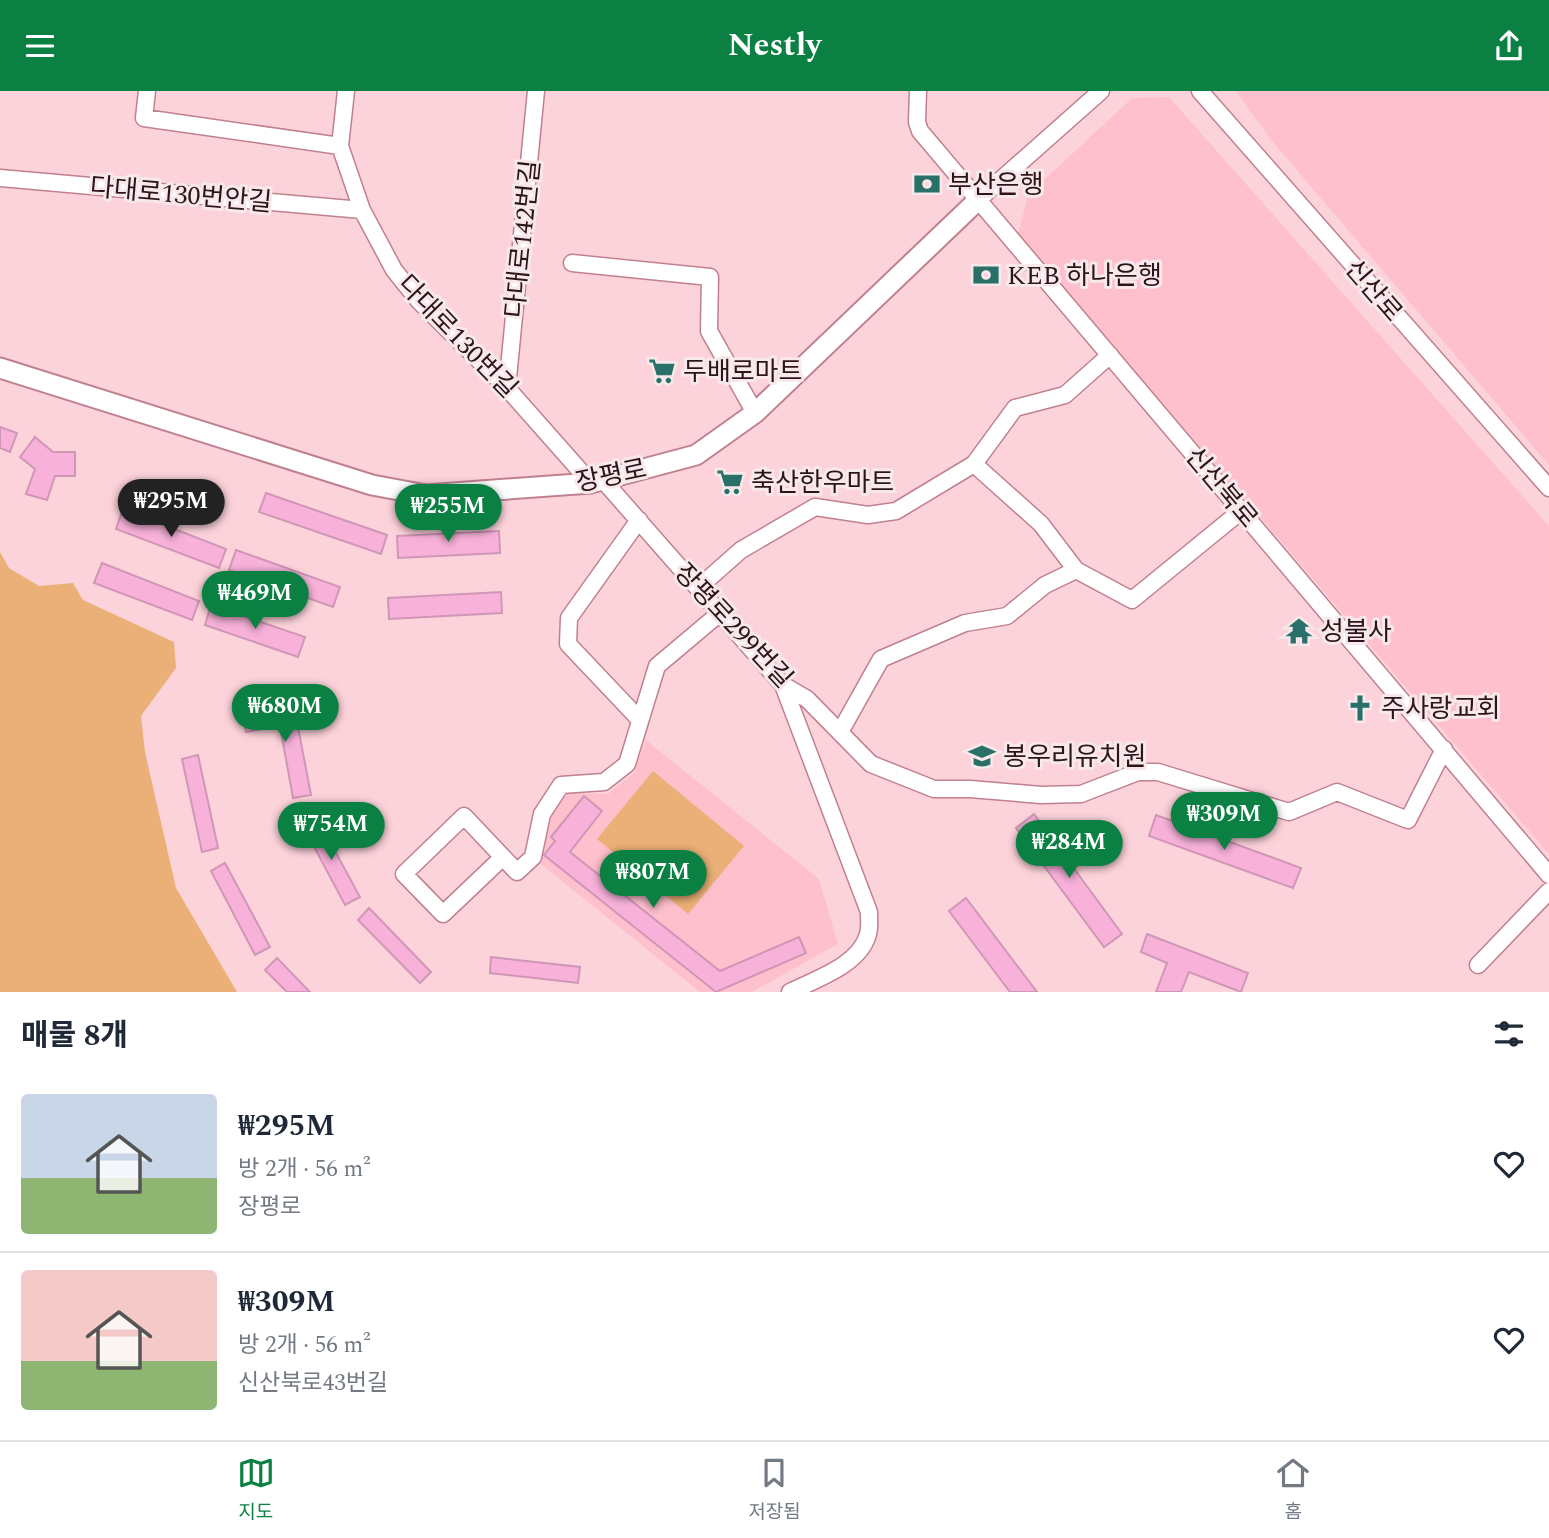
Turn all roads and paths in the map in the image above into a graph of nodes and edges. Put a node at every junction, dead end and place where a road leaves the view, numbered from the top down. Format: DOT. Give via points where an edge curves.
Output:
graph roads {
  1 [pos="147,91"];
  2 [pos="346,91"];
  3 [pos="537,91"];
  4 [pos="918,91"];
  5 [pos="1101,91"];
  6 [pos="1200,91"];
  7 [pos="340,146"];
  8 [pos="0,178"];
  9 [pos="978,200"];
  10 [pos="362,210"];
  11 [pos="572,263"];
  12 [pos="1110,355"];
  13 [pos="0,368"];
  14 [pos="508,388"];
  15 [pos="755,413"];
  16 [pos="974,464"];
  17 [pos="597,481"];
  18 [pos="1549,488"];
  19 [pos="1241,511"];
  20 [pos="639,520"];
  21 [pos="1076,570"];
  22 [pos="698,588"];
  23 [pos="720,613"];
  24 [pos="783,685"];
  25 [pos="640,720"];
  26 [pos="840,732"];
  27 [pos="1444,749"];
  28 [pos="503,857"];
  29 [pos="1549,875"];
  30 [pos="1549,891"];
  31 [pos="1478,965"];
  32 [pos="790,992"];
  1 -- 7 [label="street" via="144,118"];
  2 -- 7 [label="street, 다대로130번길"];
  3 -- 14 [label="street, 다대로142번길"];
  4 -- 9 [label="street, 신산북로" via="920,131"];
  5 -- 9 [label="street, 장평로"];
  6 -- 18 [label="street, 신산로"];
  7 -- 10 [label="street, 다대로130번길"];
  8 -- 10 [label="street, 다대로130번안길"];
  9 -- 12 [label="street, 신산북로"];
  9 -- 15 [label="main road, 장평로"];
  10 -- 14 [label="street, 다대로130번길" via="394,269 419,301"];
  11 -- 15 [label="street" via="710,277 709,331"];
  12 -- 16 [label="street" via="1065,395 1015,408"];
  12 -- 19 [label="street, 신산북로"];
  13 -- 17 [label="main road, 장평로" via="372,485 426,495"];
  14 -- 17 [label="street, 다대로130번길"];
  15 -- 17 [label="main road, 장평로" via="695,455"];
  16 -- 21 [label="street" via="1041,524"];
  16 -- 22 [label="street" via="896,511 868,515 815,507 741,550"];
  17 -- 20 [label="street, 장평로299번길"];
  19 -- 21 [label="street" via="1132,600"];
  19 -- 27 [label="street, 신산북로"];
  20 -- 22 [label="street, 장평로299번길"];
  20 -- 25 [label="street" via="569,618 568,644"];
  21 -- 26 [label="street" via="1045,585 1007,617 965,623 881,659"];
  22 -- 23 [label="street, 장평로299번길"];
  23 -- 24 [label="street, 장평로299번길"];
  23 -- 25 [label="street" via="657,666"];
  24 -- 26 [label="street, 장평로299번길" via="807,699"];
  24 -- 32 [label="street" via="869,912 866,940 850,961"];
  25 -- 28 [label="street" via="627,764 604,782 561,785 542,814 533,857 517,872"];
  26 -- 27 [label="street, 장평로299번길" via="871,764 934,789 1081,795 1138,772 1158,772 1289,812 1337,792 1408,820"];
  27 -- 29 [label="street, 신산북로"];
  28 -- 28 [label="street" via="443,914 404,874 464,817"];
  30 -- 31 [label="street"];
}
